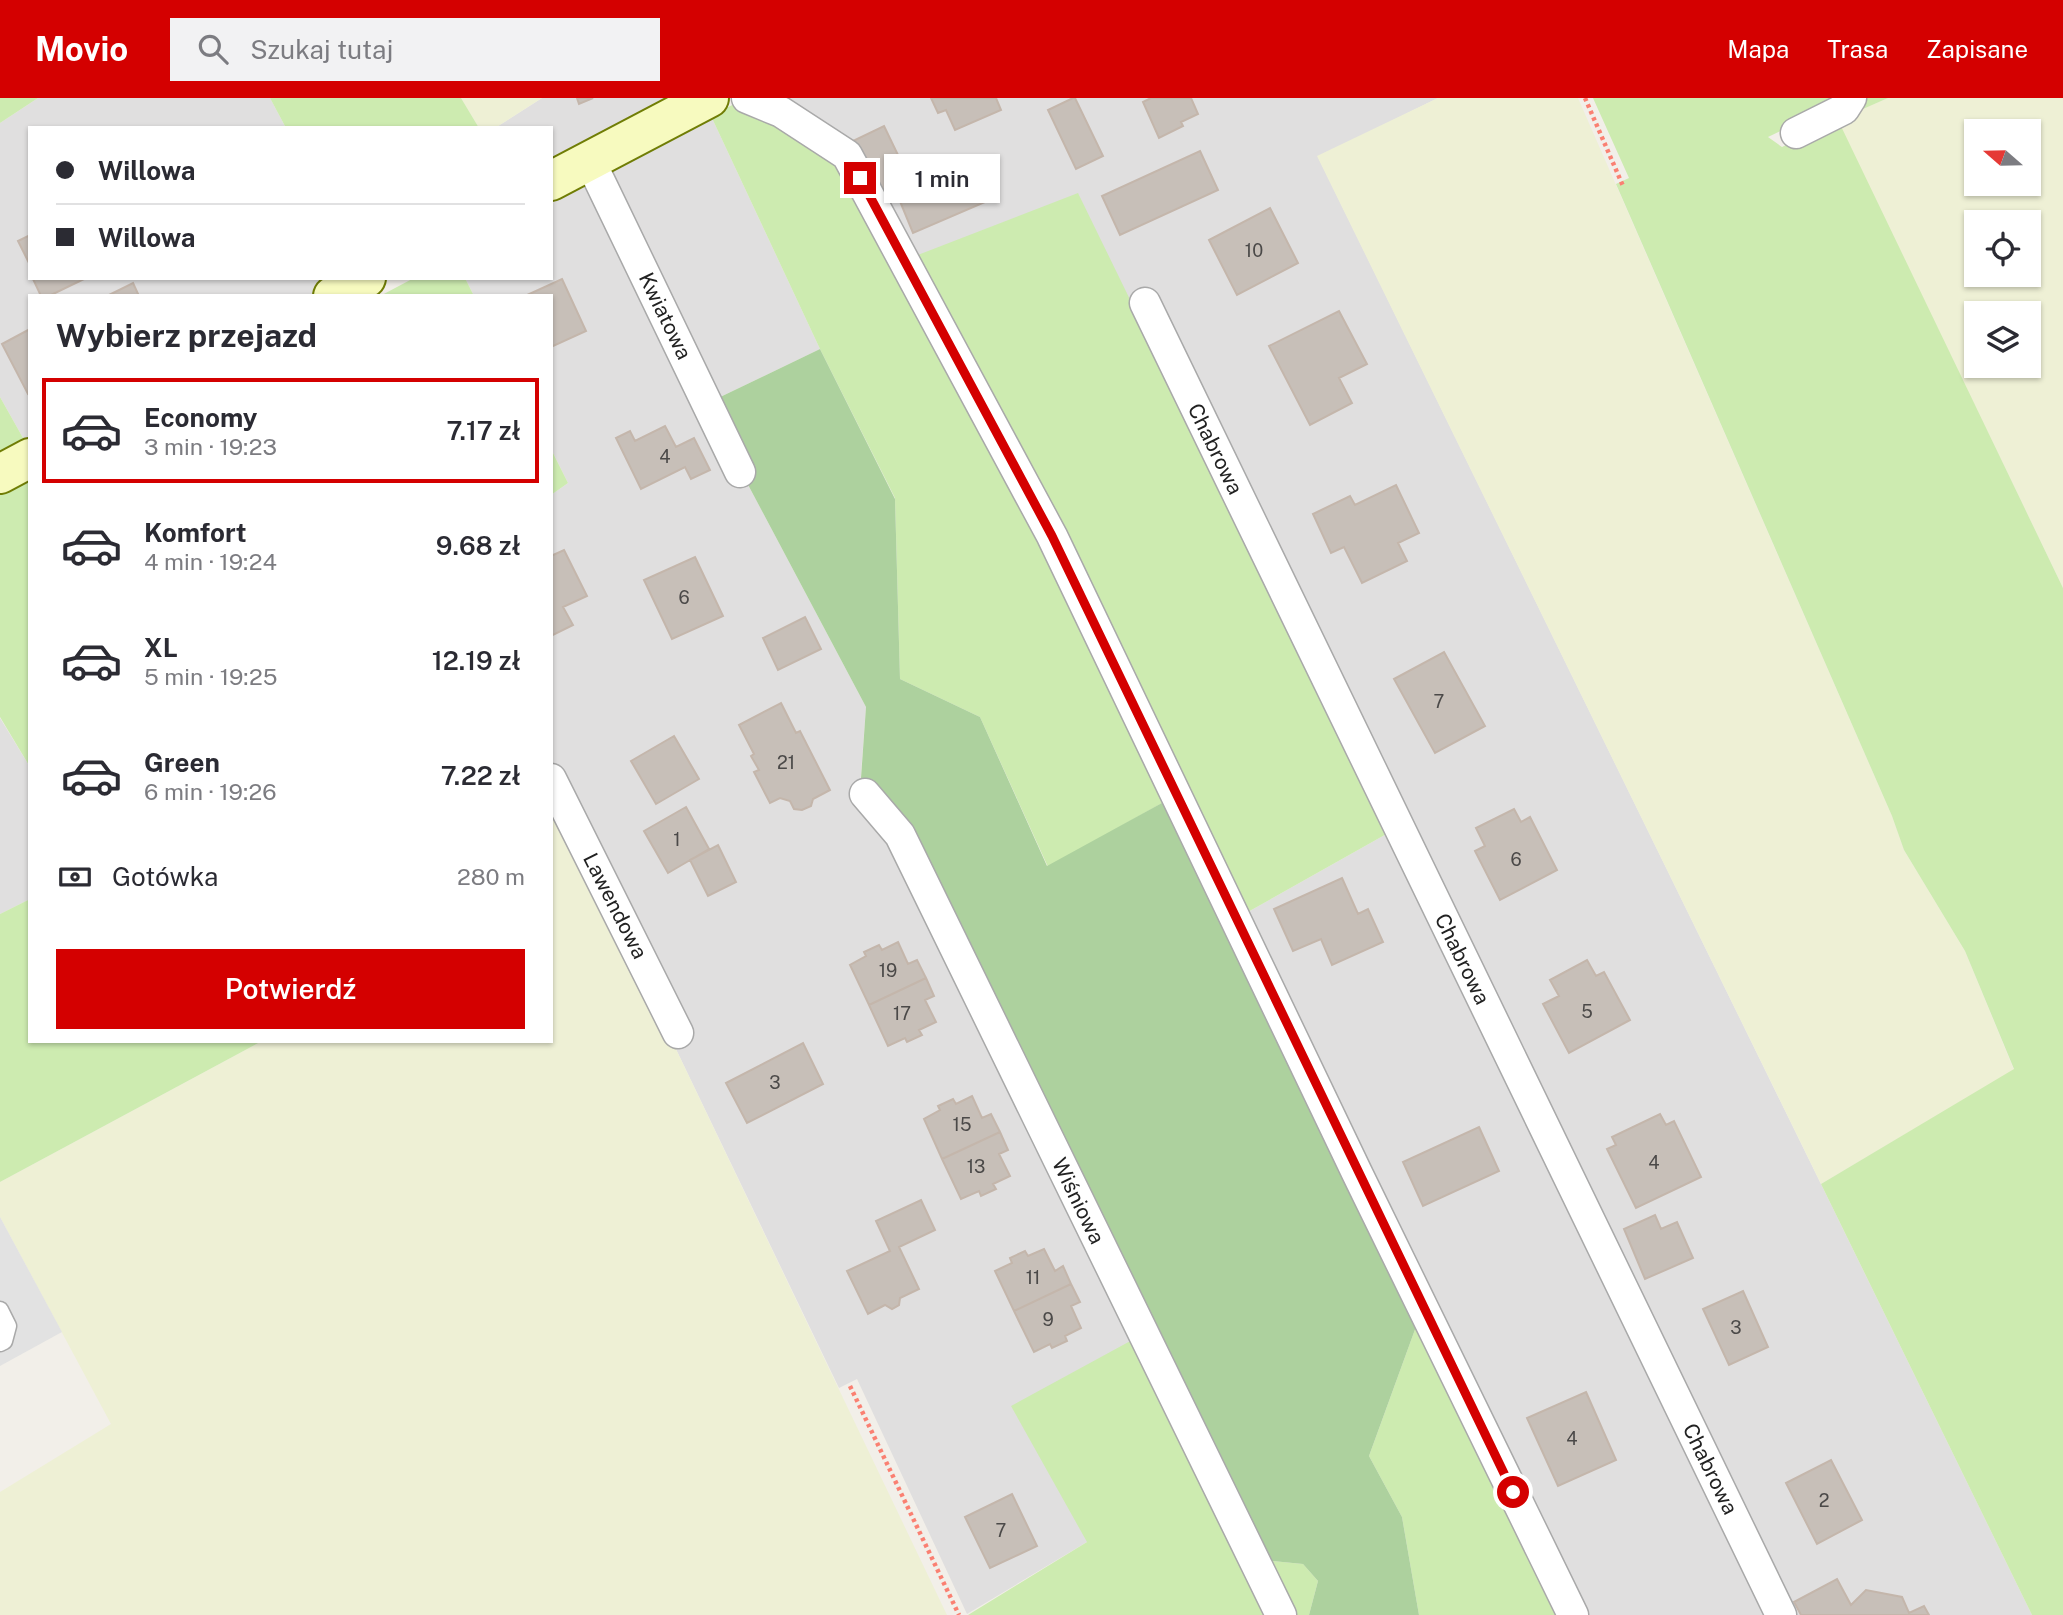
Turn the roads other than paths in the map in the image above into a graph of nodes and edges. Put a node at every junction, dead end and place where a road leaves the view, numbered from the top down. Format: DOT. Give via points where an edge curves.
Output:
graph roads {
  1 [pos="709,98"];
  2 [pos="747,98"];
  3 [pos="1852,98"];
  4 [pos="1796,133"];
  5 [pos="590,161"];
  6 [pos="553,180"];
  7 [pos="362,280"];
  8 [pos="337,294"];
  9 [pos="1144,303"];
  10 [pos="28,459"];
  11 [pos="740,472"];
  12 [pos="0,474"];
  13 [pos="553,783"];
  14 [pos="865,794"];
  15 [pos="678,1033"];
  16 [pos="0,1310"];
  17 [pos="0,1343"];
  18 [pos="1281,1615"];
  19 [pos="1573,1615"];
  20 [pos="1781,1615"];
  1 -- 5 [label="street"];
  2 -- 19 [label="street" via="781,112 847,155 1052,536"];
  3 -- 4 [label="street" via="1844,109"];
  5 -- 6 [label="street"];
  5 -- 11 [label="street, Kwiatowa"];
  7 -- 8 [label="street"];
  9 -- 20 [label="street, Chabrowa"];
  10 -- 12 [label="street"];
  13 -- 15 [label="street, Lawendowa"];
  14 -- 18 [label="street, Wiśniowa" via="900,835"];
  16 -- 17 [label="lane" via="8,1326"];
}
